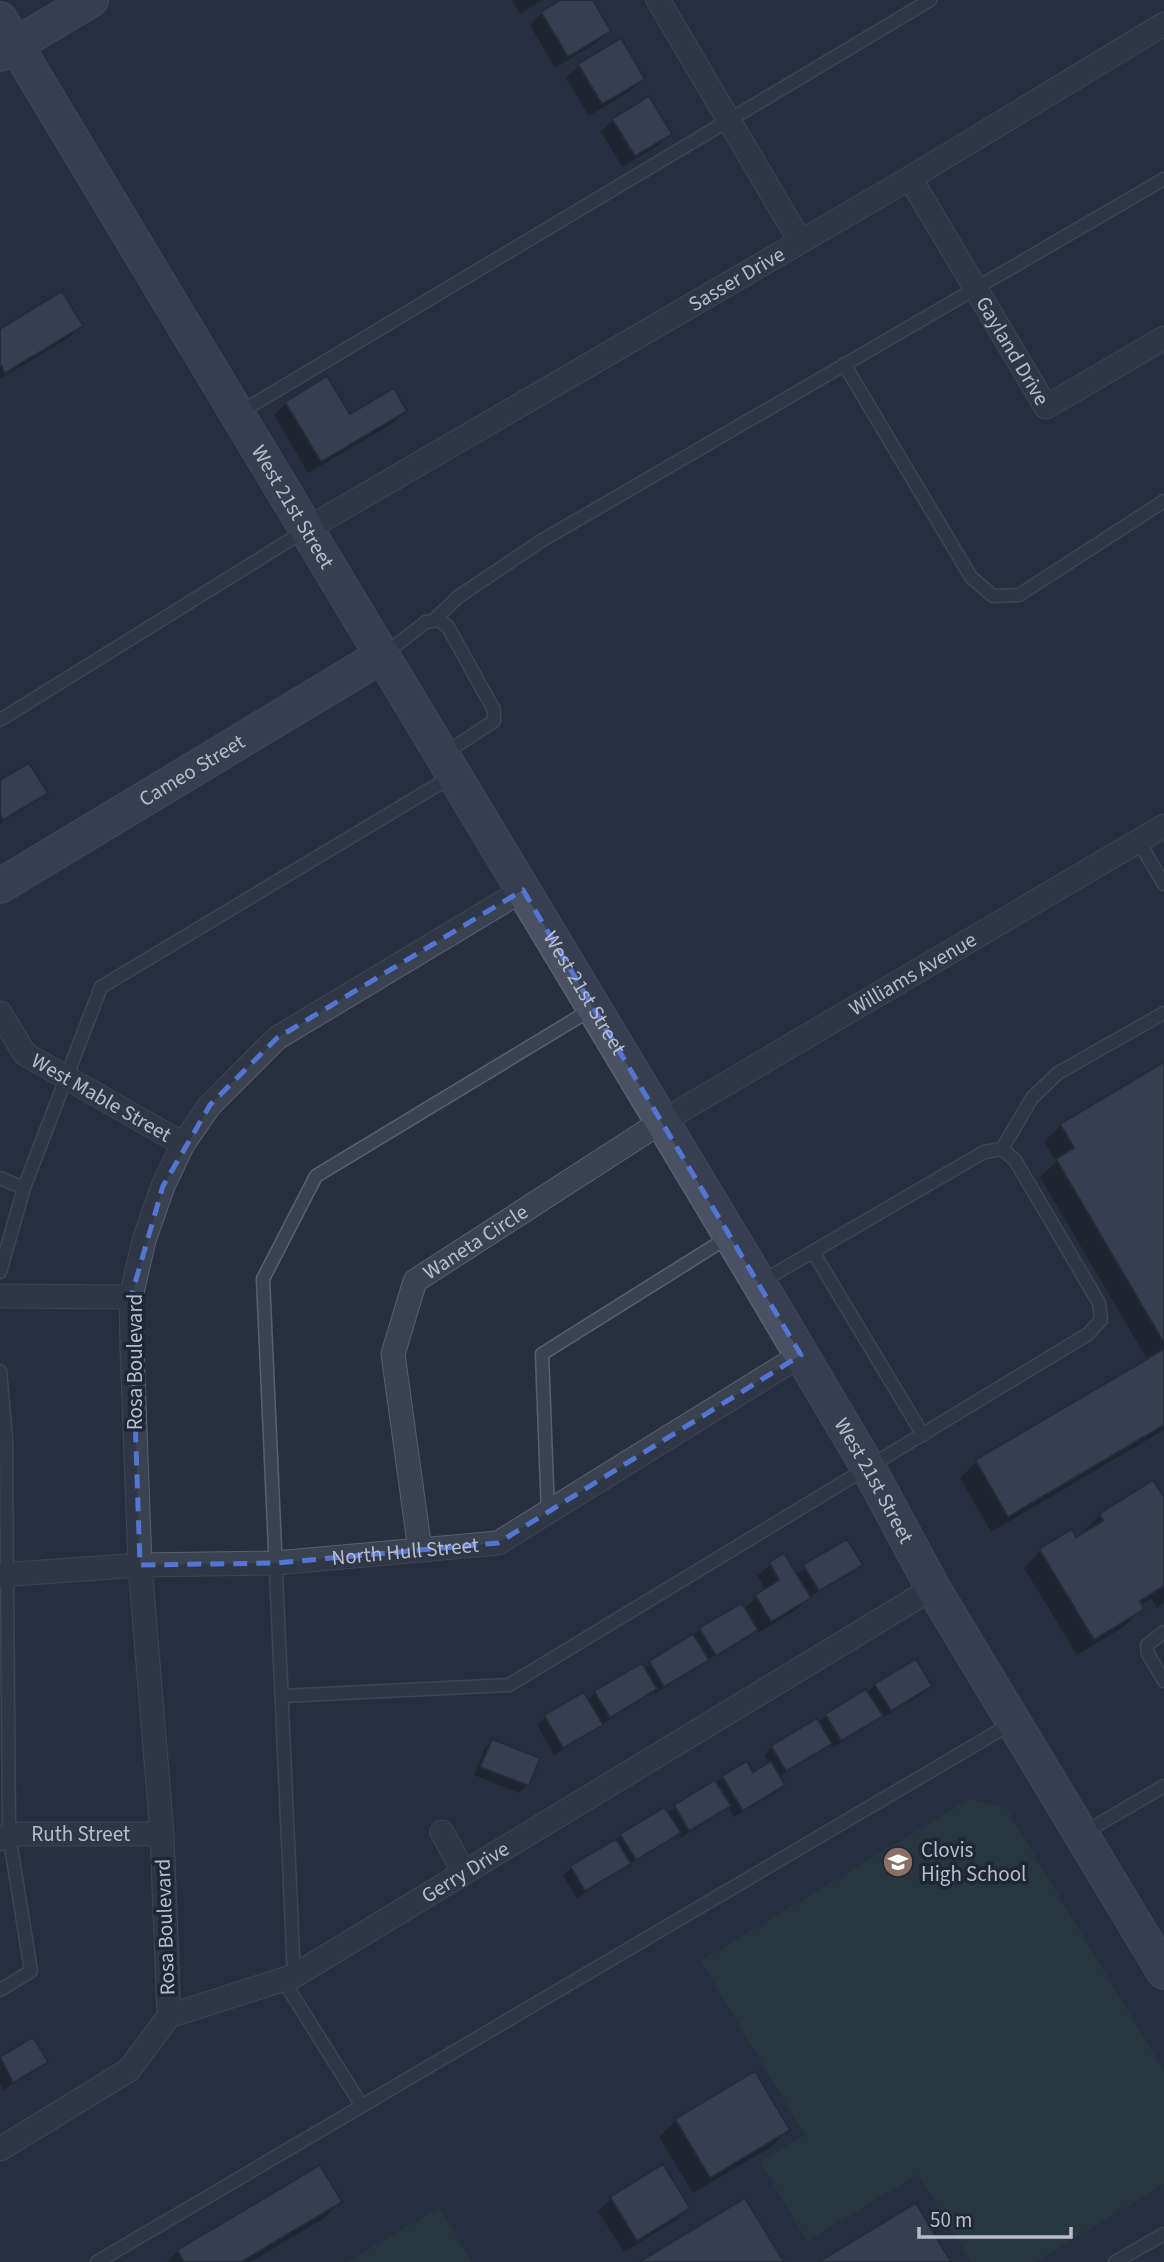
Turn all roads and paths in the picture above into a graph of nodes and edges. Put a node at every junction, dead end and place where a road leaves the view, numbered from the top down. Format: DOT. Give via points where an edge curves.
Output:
graph roads {
  1 [pos="91,0"];
  2 [pos="930,0"];
  3 [pos="662,1"];
  4 [pos="1164,24"];
  5 [pos="5,39"];
  6 [pos="727,120"];
  7 [pos="910,178"];
  8 [pos="1164,179"];
  9 [pos="800,241"];
  10 [pos="976,289"];
  11 [pos="1164,338"];
  12 [pos="844,364"];
  13 [pos="236,414"];
  14 [pos="1164,501"];
  15 [pos="307,529"];
  16 [pos="433,621"];
  17 [pos="383,655"];
  18 [pos="0,720"];
  19 [pos="449,765"];
  20 [pos="1164,826"];
  21 [pos="1138,841"];
  22 [pos="1164,884"];
  23 [pos="0,886"];
  24 [pos="523,890"];
  25 [pos="592,1008"];
  26 [pos="0,1013"];
  27 [pos="1164,1013"];
  28 [pos="68,1078"];
  29 [pos="661,1122"];
  30 [pos="183,1144"];
  31 [pos="1002,1149"];
  32 [pos="0,1178"];
  33 [pos="24,1188"];
  34 [pos="730,1236"];
  35 [pos="813,1252"];
  36 [pos="0,1272"];
  37 [pos="759,1283"];
  38 [pos="0,1296"];
  39 [pos="131,1297"];
  40 [pos="801,1355"];
  41 [pos="0,1371"];
  42 [pos="923,1435"];
  43 [pos="3,1436"];
  44 [pos="869,1469"];
  45 [pos="548,1513"];
  46 [pos="420,1550"];
  47 [pos="276,1563"];
  48 [pos="140,1565"];
  49 [pos="4,1575"];
  50 [pos="933,1588"];
  51 [pos="1164,1632"];
  52 [pos="1164,1681"];
  53 [pos="282,1696"];
  54 [pos="4,1702"];
  55 [pos="1015,1722"];
  56 [pos="1164,1786"];
  57 [pos="442,1832"];
  58 [pos="162,1834"];
  59 [pos="1082,1835"];
  60 [pos="4,1837"];
  61 [pos="463,1871"];
  62 [pos="1164,1972"];
  63 [pos="289,1978"];
  64 [pos="0,1990"];
  65 [pos="169,2016"];
  66 [pos="362,2106"];
  67 [pos="0,2148"];
  68 [pos="1164,2234"];
  69 [pos="97,2262"];
  70 [pos="1115,2262"];
  1 -- 5 [label="main road"];
  2 -- 6 [label="lane"];
  3 -- 6 [label="street"];
  4 -- 7 [label="street, Sasser Drive"];
  5 -- 13 [label="main road, West 21st Street"];
  6 -- 9 [label="street"];
  6 -- 13 [label="lane"];
  7 -- 9 [label="street, Sasser Drive"];
  7 -- 10 [label="street, Gayland Drive"];
  8 -- 10 [label="lane"];
  9 -- 15 [label="street, Sasser Drive"];
  10 -- 11 [label="street, Gayland Drive" via="1046,407"];
  10 -- 12 [label="lane"];
  12 -- 14 [label="lane" via="971,578 993,596 1019,595"];
  12 -- 16 [label="lane" via="541,541 458,597"];
  13 -- 15 [label="main road, West 21st Street"];
  15 -- 17 [label="main road, West 21st Street"];
  15 -- 18 [label="lane"];
  16 -- 17 [label="lane"];
  16 -- 19 [label="lane" via="448,627 494,710 494,721"];
  17 -- 19 [label="main road, West 21st Street"];
  17 -- 23 [label="main road, Cameo Street"];
  19 -- 24 [label="main road, West 21st Street"];
  19 -- 28 [label="lane" via="101,987"];
  20 -- 21 [label="street, Williams Avenue"];
  21 -- 22 [label="lane"];
  21 -- 29 [label="street, Williams Avenue"];
  24 -- 25 [label="main road, West 21st Street"];
  24 -- 30 [label="street, Rosa Boulevard" via="277,1038 219,1095"];
  25 -- 29 [label="main road, West 21st Street"];
  25 -- 47 [label="lane" via="316,1176 263,1279"];
  26 -- 28 [label="street, West Mable Street" via="25,1054"];
  27 -- 31 [label="lane" via="1058,1073 1032,1098"];
  28 -- 30 [label="street, West Mable Street"];
  28 -- 33 [label="lane"];
  29 -- 34 [label="main road, West 21st Street"];
  29 -- 46 [label="street, Waneta Circle" via="415,1281 393,1354"];
  30 -- 39 [label="street, Rosa Boulevard" via="144,1240"];
  31 -- 35 [label="lane" via="984,1152"];
  31 -- 42 [label="lane" via="1015,1160 1099,1303 1101,1320 1088,1334"];
  32 -- 33 [label="lane"];
  33 -- 36 [label="lane"];
  34 -- 37 [label="main road, West 21st Street"];
  34 -- 45 [label="lane" via="542,1354"];
  35 -- 37 [label="lane"];
  35 -- 42 [label="lane"];
  37 -- 40 [label="main road, West 21st Street"];
  38 -- 39 [label="street"];
  39 -- 48 [label="street, Rosa Boulevard"];
  40 -- 44 [label="main road, West 21st Street"];
  40 -- 45 [label="street, North Hull Street"];
  41 -- 43 [label="lane"];
  42 -- 44 [label="lane"];
  43 -- 49 [label="lane"];
  44 -- 50 [label="main road, West 21st Street"];
  44 -- 53 [label="lane" via="509,1685"];
  45 -- 46 [label="street, North Hull Street" via="498,1543"];
  46 -- 47 [label="street, North Hull Street"];
  47 -- 48 [label="street, North Hull Street"];
  47 -- 53 [label="lane"];
  48 -- 49 [label="street, North Hull Street"];
  48 -- 58 [label="street, Rosa Boulevard"];
  49 -- 54 [label="lane"];
  50 -- 55 [label="main road, West 21st Street"];
  50 -- 61 [label="street, Gerry Drive"];
  51 -- 52 [label="lane" via="1147,1645"];
  53 -- 63 [label="lane"];
  54 -- 60 [label="lane"];
  55 -- 59 [label="main road, West 21st Street"];
  55 -- 66 [label="lane"];
  56 -- 59 [label="lane"];
  57 -- 61 [label="street"];
  58 -- 60 [label="street, Ruth Street"];
  58 -- 65 [label="street, Rosa Boulevard"];
  59 -- 62 [label="main road, West 21st Street"];
  60 -- 64 [label="lane" via="32,1971"];
  61 -- 63 [label="street, Gerry Drive"];
  63 -- 65 [label="street, Gerry Drive"];
  63 -- 66 [label="lane"];
  65 -- 67 [label="street" via="129,2070"];
  66 -- 69 [label="lane"];
  68 -- 70 [label="lane"];
}
